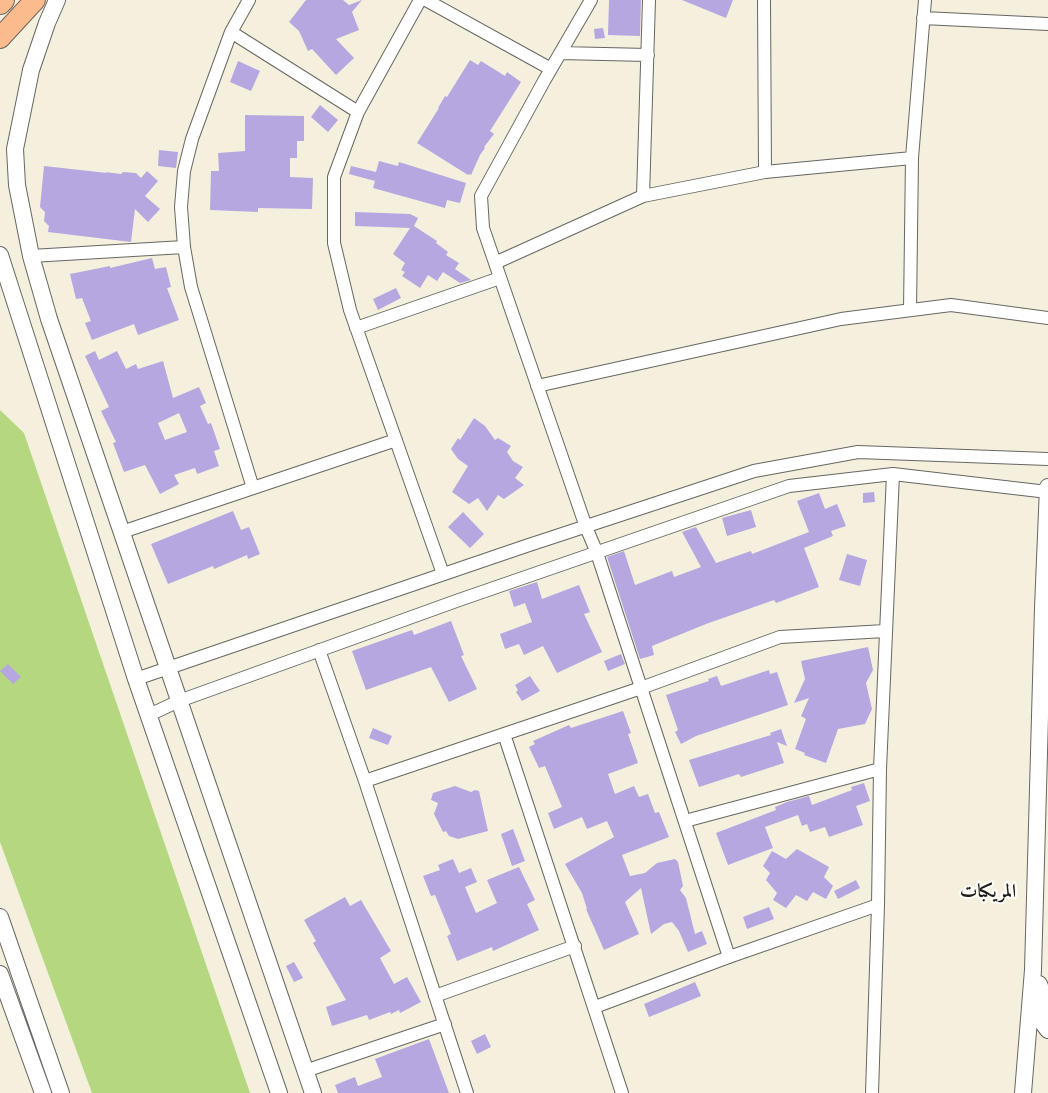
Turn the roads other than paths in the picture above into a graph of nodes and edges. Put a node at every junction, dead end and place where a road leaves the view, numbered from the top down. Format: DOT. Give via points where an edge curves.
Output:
graph roads {
  1 [pos="3,0"];
  2 [pos="35,0"];
  3 [pos="57,0"];
  4 [pos="249,0"];
  5 [pos="420,0"];
  6 [pos="426,0"];
  7 [pos="591,0"];
  8 [pos="650,0"];
  9 [pos="764,0"];
  10 [pos="925,0"];
  11 [pos="0,3"];
  12 [pos="923,18"];
  13 [pos="1048,24"];
  14 [pos="231,32"];
  15 [pos="0,38"];
  16 [pos="560,53"];
  17 [pos="648,55"];
  18 [pos="551,69"];
  19 [pos="358,112"];
  20 [pos="912,158"];
  21 [pos="765,172"];
  22 [pos="643,196"];
  23 [pos="184,248"];
  24 [pos="0,254"];
  25 [pos="31,256"];
  26 [pos="495,263"];
  27 [pos="500,278"];
  28 [pos="910,310"];
  29 [pos="1048,318"];
  30 [pos="356,328"];
  31 [pos="537,386"];
  32 [pos="396,440"];
  33 [pos="1048,459"];
  34 [pos="892,474"];
  35 [pos="1048,487"];
  36 [pos="253,488"];
  37 [pos="1048,492"];
  38 [pos="586,526"];
  39 [pos="122,532"];
  40 [pos="597,553"];
  41 [pos="443,574"];
  42 [pos="885,630"];
  43 [pos="319,650"];
  44 [pos="168,668"];
  45 [pos="136,679"];
  46 [pos="642,688"];
  47 [pos="180,701"];
  48 [pos="149,715"];
  49 [pos="504,734"];
  50 [pos="880,769"];
  51 [pos="365,781"];
  52 [pos="685,821"];
  53 [pos="878,905"];
  54 [pos="0,917"];
  55 [pos="575,946"];
  56 [pos="729,957"];
  57 [pos="1033,970"];
  58 [pos="0,974"];
  59 [pos="435,996"];
  60 [pos="595,1008"];
  61 [pos="445,1024"];
  62 [pos="1048,1030"];
  63 [pos="305,1071"];
  64 [pos="43,1093"];
  65 [pos="61,1093"];
  66 [pos="279,1093"];
  67 [pos="313,1093"];
  68 [pos="467,1093"];
  69 [pos="622,1093"];
  70 [pos="872,1093"];
  71 [pos="1023,1093"];
  1 -- 11 [label="highway"];
  2 -- 15 [label="main road"];
  3 -- 25 [label="street" via="30,70 15,149 17,185"];
  4 -- 14 [label="street"];
  5 -- 19 [label="street"];
  6 -- 18 [label="street"];
  7 -- 16 [label="street"];
  8 -- 17 [label="street"];
  9 -- 21 [label="street"];
  10 -- 12 [label="street"];
  12 -- 13 [label="street"];
  12 -- 20 [label="street"];
  14 -- 19 [label="street"];
  14 -- 23 [label="street" via="192,139 184,172 181,207"];
  16 -- 17 [label="street"];
  16 -- 18 [label="street"];
  17 -- 22 [label="street"];
  18 -- 26 [label="street" via="482,196 483,228"];
  19 -- 30 [label="street" via="334,177 334,243"];
  20 -- 21 [label="street"];
  20 -- 28 [label="street"];
  21 -- 22 [label="street"];
  22 -- 26 [label="street"];
  23 -- 25 [label="street"];
  23 -- 36 [label="street" via="191,287"];
  24 -- 45 [label="street"];
  25 -- 39 [label="street" via="49,319"];
  26 -- 27 [label="street"];
  27 -- 30 [label="street"];
  27 -- 31 [label="street"];
  28 -- 29 [label="street" via="951,305"];
  28 -- 31 [label="street" via="840,319"];
  30 -- 32 [label="street"];
  31 -- 38 [label="street"];
  32 -- 36 [label="street"];
  32 -- 41 [label="street"];
  33 -- 38 [label="street" via="858,452 754,471"];
  34 -- 37 [label="street"];
  34 -- 40 [label="street" via="789,486"];
  34 -- 42 [label="street"];
  35 -- 37 [label="street"];
  36 -- 39 [label="street"];
  37 -- 57 [label="street"];
  38 -- 40 [label="street"];
  38 -- 41 [label="street"];
  39 -- 44 [label="street"];
  40 -- 43 [label="street"];
  40 -- 46 [label="street"];
  41 -- 44 [label="street"];
  42 -- 46 [label="street" via="780,637"];
  42 -- 50 [label="street"];
  43 -- 47 [label="street"];
  43 -- 51 [label="street"];
  44 -- 45 [label="street"];
  44 -- 47 [label="street"];
  45 -- 48 [label="street"];
  46 -- 49 [label="street"];
  46 -- 52 [label="street"];
  47 -- 48 [label="street"];
  47 -- 63 [label="street"];
  48 -- 66 [label="street"];
  49 -- 51 [label="street"];
  49 -- 55 [label="street"];
  50 -- 52 [label="street"];
  50 -- 53 [label="street"];
  51 -- 59 [label="street"];
  52 -- 56 [label="street"];
  53 -- 56 [label="street"];
  53 -- 70 [label="street"];
  54 -- 65 [label="street"];
  55 -- 59 [label="street"];
  55 -- 60 [label="street"];
  56 -- 60 [label="street"];
  57 -- 62 [label="street" via="1041,989 1042,1022"];
  57 -- 71 [label="street"];
  58 -- 64 [label="street"];
  59 -- 61 [label="street"];
  60 -- 69 [label="street"];
  61 -- 63 [label="street"];
  61 -- 68 [label="street"];
  63 -- 67 [label="street"];
}
